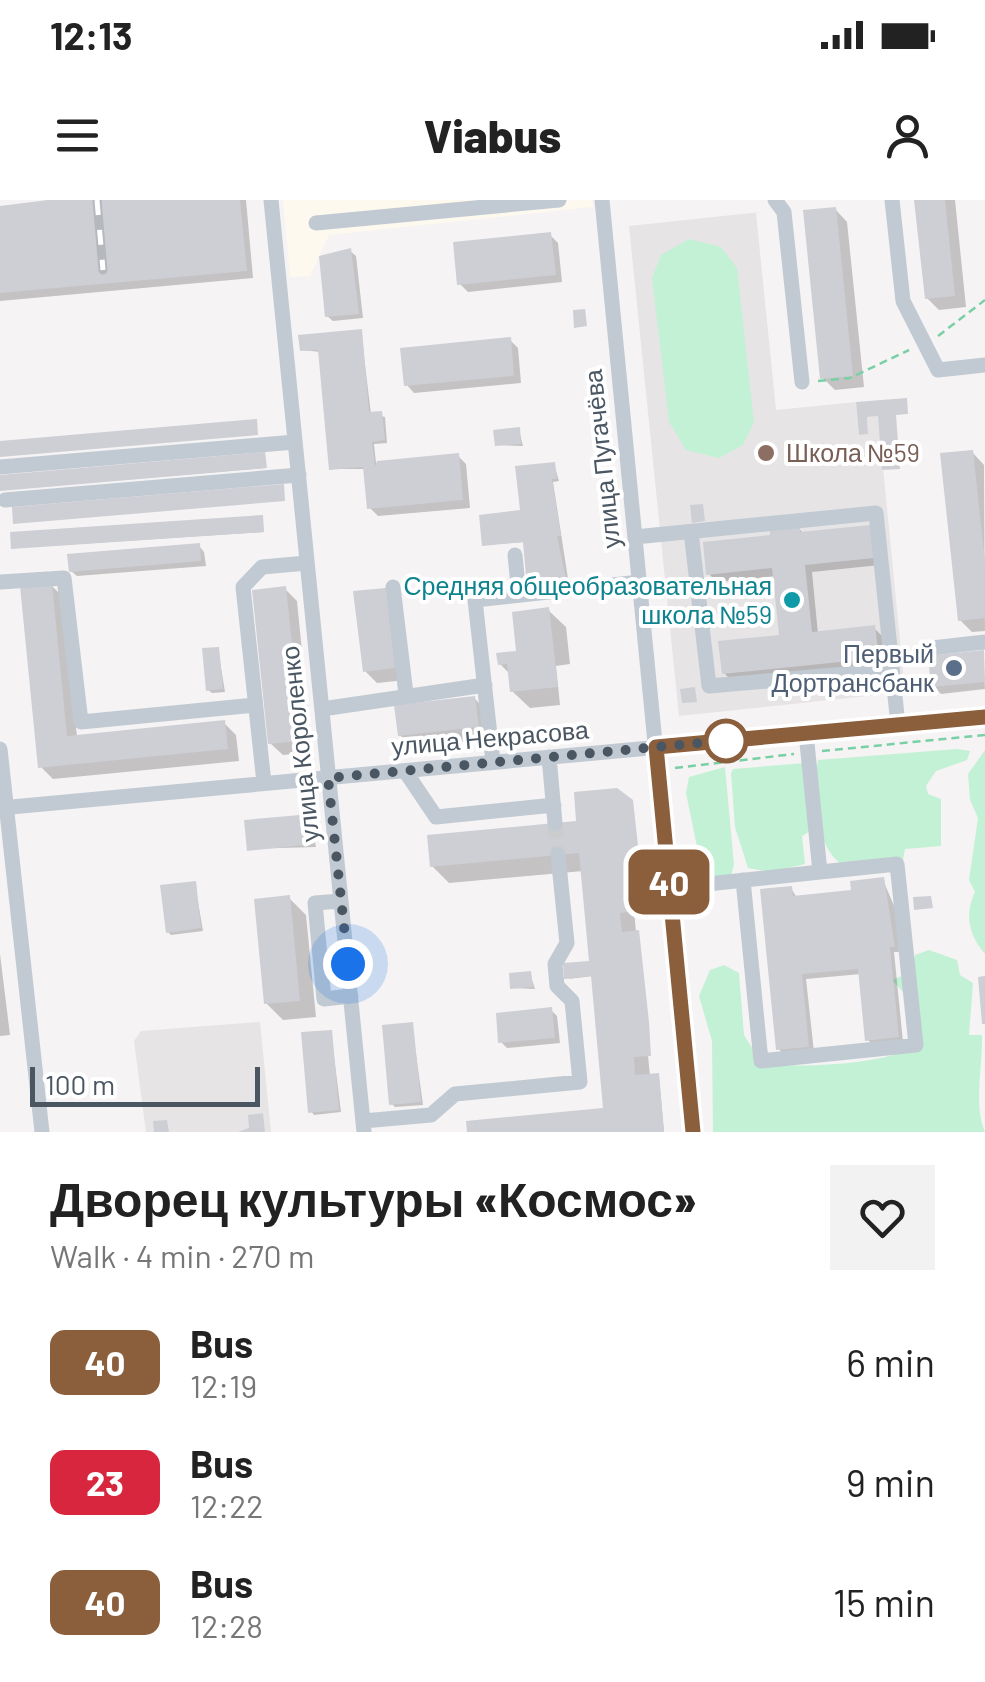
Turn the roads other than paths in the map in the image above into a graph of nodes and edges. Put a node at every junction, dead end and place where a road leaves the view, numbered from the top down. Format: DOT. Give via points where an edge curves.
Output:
graph roads {
  1 [pos="271,200"];
  2 [pos="559,200"];
  3 [pos="602,200"];
  4 [pos="775,200"];
  5 [pos="892,200"];
  6 [pos="440,206"];
  7 [pos="316,223"];
  8 [pos="984,365"];
  9 [pos="985,374"];
  10 [pos="802,382"];
  11 [pos="296,442"];
  12 [pos="0,466"];
  13 [pos="299,475"];
  14 [pos="5,500"];
  15 [pos="692,532"];
  16 [pos="635,537"];
  17 [pos="515,555"];
  18 [pos="308,563"];
  19 [pos="0,582"];
  20 [pos="640,582"];
  21 [pos="394,587"];
  22 [pos="519,595"];
  23 [pos="985,642"];
  24 [pos="932,648"];
  25 [pos="892,670"];
  26 [pos="485,685"];
  27 [pos="406,694"];
  28 [pos="256,705"];
  29 [pos="322,709"];
  30 [pos="985,717"];
  31 [pos="898,725"];
  32 [pos="806,734"];
  33 [pos="656,747"];
  34 [pos="0,748"];
  35 [pos="549,757"];
  36 [pos="494,762"];
  37 [pos="404,770"];
  38 [pos="328,778"];
  39 [pos="264,784"];
  40 [pos="554,806"];
  41 [pos="4,807"];
  42 [pos="555,823"];
  43 [pos="558,855"];
  44 [pos="820,872"];
  45 [pos="742,880"];
  46 [pos="670,888"];
  47 [pos="341,901"];
  48 [pos="351,996"];
  49 [pos="364,1126"];
  50 [pos="42,1132"];
  51 [pos="693,1132"];
  1 -- 11 [label="street, улица Короленко"];
  2 -- 6 [label="street"];
  3 -- 16 [label="street, улица Пугачёва"];
  4 -- 10 [label="street" via="784,212"];
  5 -- 8 [label="street" via="903,301 938,370"];
  6 -- 7 [label="street"];
  8 -- 9 [label="street"];
  11 -- 12 [label="street"];
  11 -- 13 [label="street, улица Короленко"];
  13 -- 14 [label="street"];
  13 -- 18 [label="street, улица Короленко"];
  15 -- 16 [label="street"];
  15 -- 25 [label="street" via="709,686"];
  15 -- 25 [label="street" via="876,512"];
  16 -- 20 [label="street, улица Пугачёва"];
  17 -- 22 [label="street"];
  18 -- 28 [label="street" via="262,567 243,588"];
  18 -- 29 [label="street, улица Короленко"];
  19 -- 28 [label="street" via="64,578 80,722"];
  20 -- 22 [label="street"];
  20 -- 33 [label="street, улица Пугачёва"];
  21 -- 27 [label="street"];
  22 -- 26 [label="street" via="475,600"];
  23 -- 24 [label="street"];
  25 -- 31 [label="street"];
  26 -- 27 [label="street"];
  26 -- 36 [label="street"];
  27 -- 29 [label="street"];
  28 -- 39 [label="street"];
  29 -- 38 [label="street, улица Короленко"];
  30 -- 31 [label="street, улица Некрасова"];
  31 -- 32 [label="street, улица Некрасова"];
  32 -- 33 [label="street, улица Некрасова"];
  32 -- 44 [label="street"];
  33 -- 35 [label="street, улица Некрасова"];
  33 -- 46 [label="street, улица Пугачёва"];
  34 -- 41 [label="street"];
  35 -- 36 [label="street, улица Некрасова"];
  35 -- 40 [label="street"];
  36 -- 37 [label="street, улица Некрасова"];
  37 -- 38 [label="street, улица Некрасова"];
  37 -- 40 [label="street" via="436,816"];
  38 -- 39 [label="street, улица Некрасова"];
  38 -- 47 [label="street, улица Короленко"];
  39 -- 41 [label="street, улица Некрасова"];
  40 -- 42 [label="street"];
  41 -- 50 [label="street"];
  43 -- 49 [label="street" via="567,943 555,964 557,986 572,1001 580,1082 455,1094 431,1115"];
  44 -- 45 [label="street"];
  44 -- 45 [label="street" via="897,864 916,1044 761,1061"];
  45 -- 46 [label="street"];
  46 -- 51 [label="street, улица Пугачёва"];
  47 -- 48 [label="street, улица Короленко"];
  47 -- 48 [label="street" via="315,904 324,999"];
  48 -- 49 [label="street, улица Короленко"];
}
